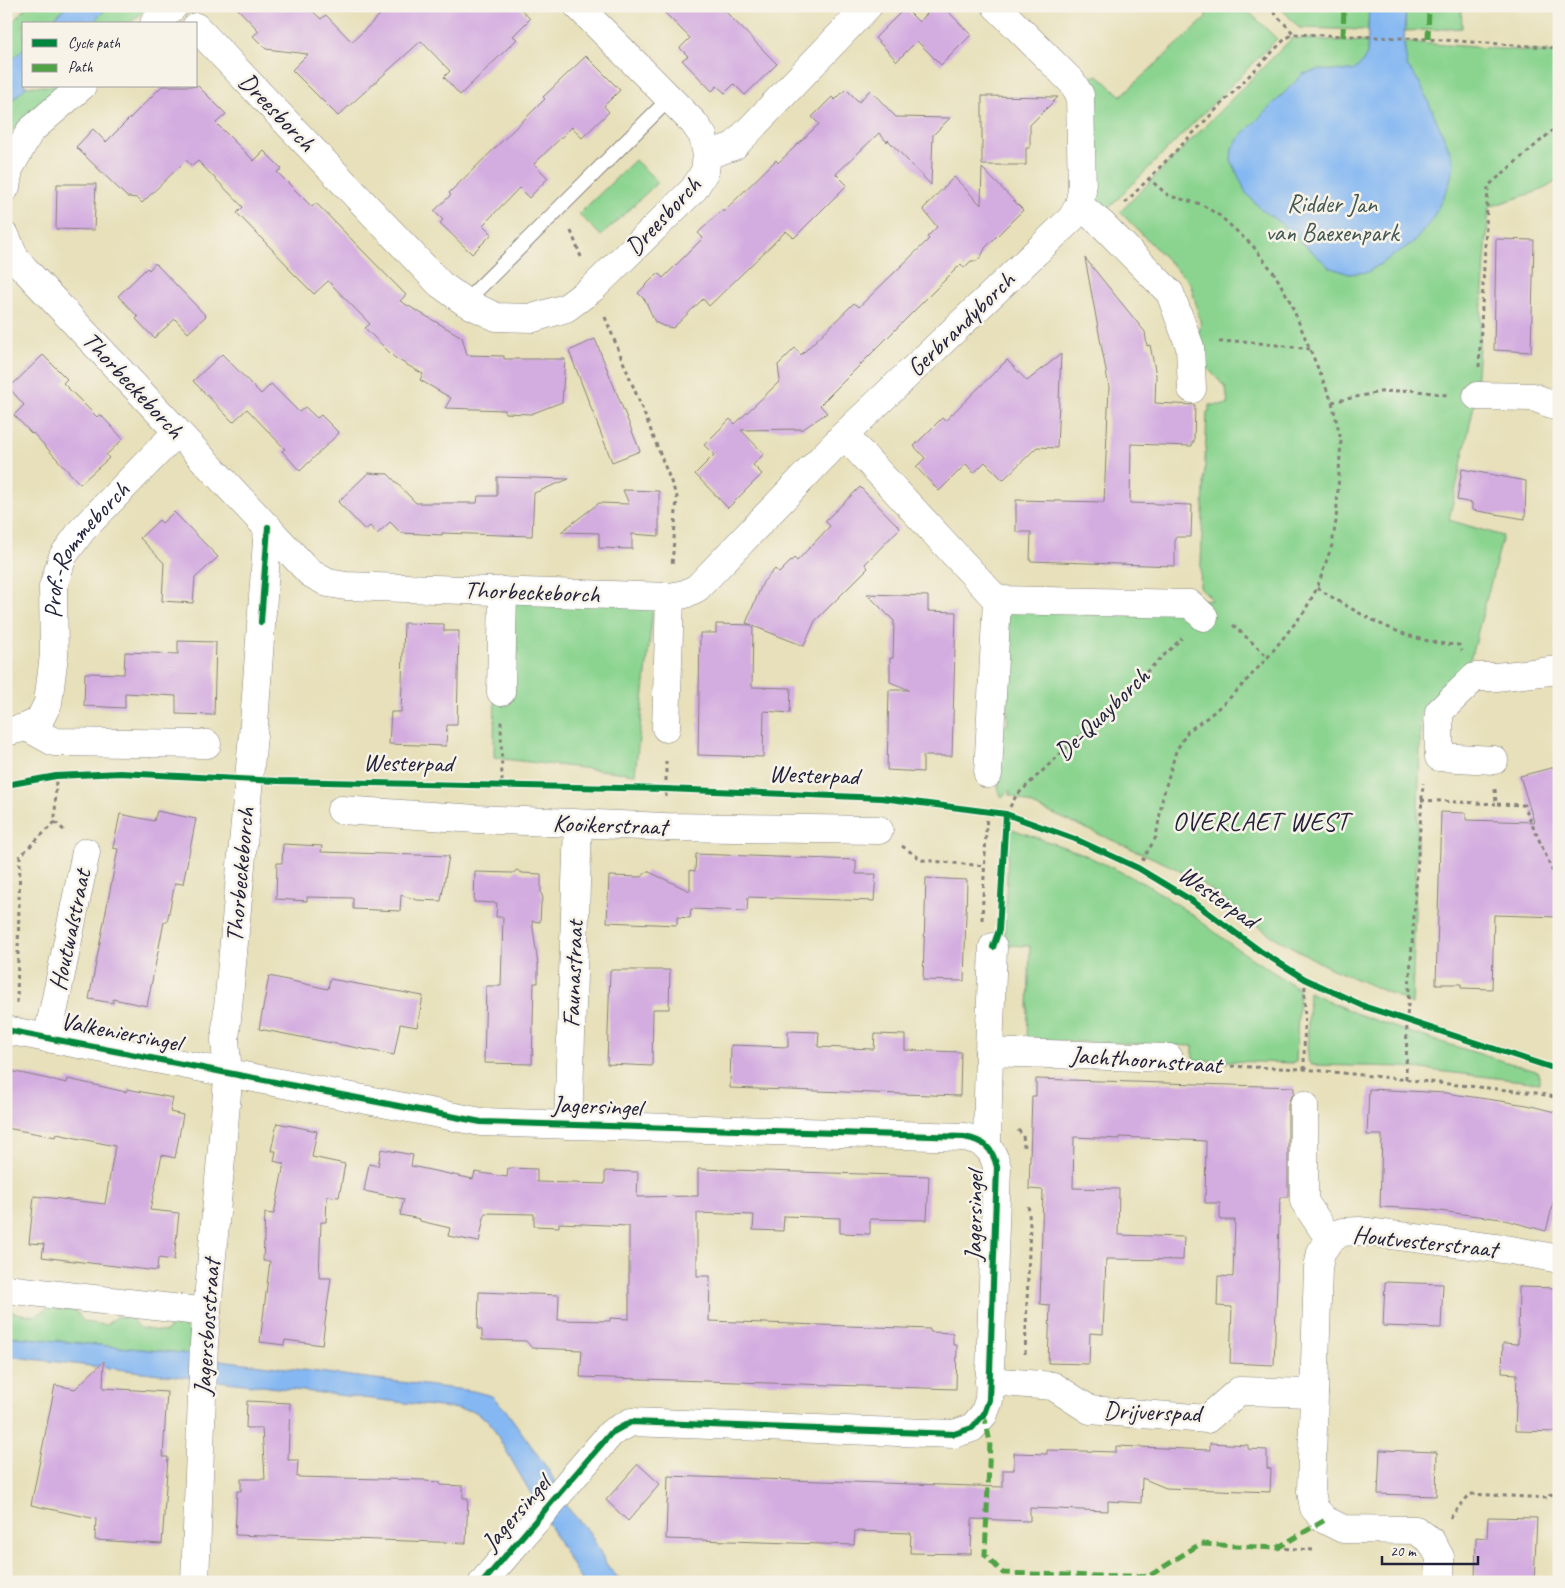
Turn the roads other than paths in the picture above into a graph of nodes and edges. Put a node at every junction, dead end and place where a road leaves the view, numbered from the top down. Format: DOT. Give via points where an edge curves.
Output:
graph roads {
  1 [pos="175,6"];
  2 [pos="578,6"];
  3 [pos="868,6"];
  4 [pos="996,6"];
  5 [pos="156,22"];
  6 [pos="191,22"];
  7 [pos="198,29"];
  8 [pos="80,88"];
  9 [pos="670,99"];
  10 [pos="707,155"];
  11 [pos="6,187"];
  12 [pos="1080,205"];
  13 [pos="6,237"];
  14 [pos="465,302"];
  15 [pos="1192,390"];
  16 [pos="1477,396"];
  17 [pos="1559,407"];
  18 [pos="177,432"];
  19 [pos="844,436"];
  20 [pos="268,527"];
  21 [pos="503,591"];
  22 [pos="670,597"];
  23 [pos="997,600"];
  24 [pos="1209,612"];
  25 [pos="1559,670"];
  26 [pos="501,692"];
  27 [pos="24,727"];
  28 [pos="666,728"];
  29 [pos="207,744"];
  30 [pos="1494,760"];
  31 [pos="988,774"];
  32 [pos="341,810"];
  33 [pos="578,824"];
  34 [pos="879,830"];
  35 [pos="86,852"];
  36 [pos="994,947"];
  37 [pos="6,1030"];
  38 [pos="47,1038"];
  39 [pos="989,1052"];
  40 [pos="1169,1058"];
  41 [pos="228,1073"];
  42 [pos="1304,1105"];
  43 [pos="568,1125"];
  44 [pos="987,1146"];
  45 [pos="1330,1240"];
  46 [pos="1559,1259"];
  47 [pos="6,1289"];
  48 [pos="207,1312"];
  49 [pos="989,1381"];
  50 [pos="1314,1393"];
  51 [pos="195,1582"];
  52 [pos="483,1582"];
  53 [pos="1440,1582"];
  1 -- 5 [label="street"];
  1 -- 6 [label="street"];
  2 -- 9 [label="street"];
  3 -- 10 [label="street, Dreesborch" via="734,146"];
  4 -- 12 [label="street" via="1072,82 1080,95"];
  7 -- 14 [label="street, Dreesborch" via="440,284"];
  8 -- 11 [label="street" via="30,132 9,169"];
  9 -- 10 [label="street" via="703,136"];
  9 -- 14 [label="lane"];
  10 -- 14 [label="street, Dreesborch" via="705,171 694,188 593,288 566,308 533,318 496,317"];
  12 -- 15 [label="street" via="1170,293 1190,347"];
  12 -- 19 [label="street, Gerbrandyborch" via="1072,218"];
  13 -- 18 [label="street, Thorbeckeborch" via="16,260"];
  16 -- 17 [label="street" via="1533,397"];
  18 -- 20 [label="street, Thorbeckeborch"];
  18 -- 27 [label="street, Prof.-Rommeborch" via="82,530 63,556 53,587 54,655 48,703"];
  19 -- 22 [label="street, Gerbrandyborch" via="697,588"];
  19 -- 23 [label="street"];
  20 -- 21 [label="street, Thorbeckeborch" via="310,573 328,583"];
  20 -- 41 [label="street, Thorbeckeborch" via="254,724 225,1040"];
  21 -- 22 [label="street, Thorbeckeborch"];
  21 -- 26 [label="street"];
  22 -- 28 [label="street"];
  23 -- 24 [label="street" via="1190,604"];
  23 -- 31 [label="street"];
  25 -- 30 [label="street" via="1475,677 1439,712 1439,757"];
  27 -- 29 [label="street" via="54,742"];
  32 -- 33 [label="street, Kooikerstraat"];
  33 -- 34 [label="street, Kooikerstraat"];
  33 -- 43 [label="street, Faunastraat"];
  35 -- 38 [label="street, Houtwalstraat"];
  36 -- 39 [label="street"];
  37 -- 38 [label="street, Valkeniersingel"];
  38 -- 41 [label="street, Valkeniersingel"];
  39 -- 40 [label="street, Jachthoornstraat"];
  39 -- 44 [label="street"];
  41 -- 43 [label="street, Jagersingel" via="481,1122"];
  41 -- 48 [label="street, Jagersbosstraat"];
  42 -- 45 [label="street" via="1304,1201"];
  43 -- 44 [label="street, Jagersingel" via="964,1137"];
  44 -- 49 [label="street, Jagersingel" via="997,1167"];
  45 -- 46 [label="street, Houtvesterstraat" via="1342,1232 1359,1231"];
  45 -- 50 [label="street, Houtvesterstraat" via="1321,1252 1318,1268"];
  47 -- 48 [label="street"];
  48 -- 51 [label="street, Jagersbosstraat"];
  49 -- 50 [label="street, Drijverspad" via="1053,1386 1090,1410 1207,1418 1239,1391"];
  49 -- 52 [label="street, Jagersingel" via="989,1400 984,1414 972,1428 954,1434 631,1422 611,1433"];
  50 -- 53 [label="street" via="1311,1491 1314,1508 1325,1520 1342,1529 1416,1530 1431,1541 1440,1557"];
}
